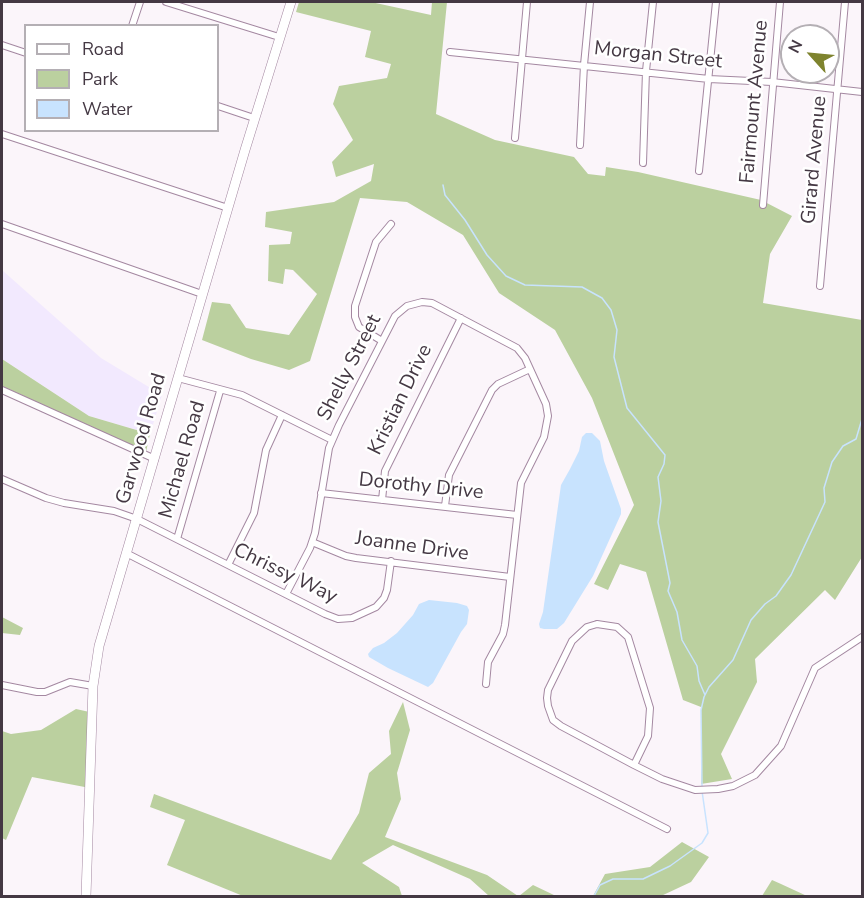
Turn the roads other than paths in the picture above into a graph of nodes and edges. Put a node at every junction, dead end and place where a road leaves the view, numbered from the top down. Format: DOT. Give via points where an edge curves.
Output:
graph roads {
  1 [pos="140,2"];
  2 [pos="166,2"];
  3 [pos="291,2"];
  4 [pos="527,2"];
  5 [pos="590,2"];
  6 [pos="653,2"];
  7 [pos="716,2"];
  8 [pos="780,2"];
  9 [pos="845,2"];
  10 [pos="133,24"];
  11 [pos="279,37"];
  12 [pos="2,45"];
  13 [pos="24,52"];
  14 [pos="450,52"];
  15 [pos="522,60"];
  16 [pos="584,65"];
  17 [pos="646,71"];
  18 [pos="709,79"];
  19 [pos="772,82"];
  20 [pos="837,89"];
  21 [pos="862,92"];
  22 [pos="219,106"];
  23 [pos="254,118"];
  24 [pos="2,134"];
  25 [pos="515,138"];
  26 [pos="580,145"];
  27 [pos="643,163"];
  28 [pos="699,171"];
  29 [pos="763,205"];
  30 [pos="228,207"];
  31 [pos="2,224"];
  32 [pos="391,224"];
  33 [pos="820,286"];
  34 [pos="202,294"];
  35 [pos="461,318"];
  36 [pos="382,341"];
  37 [pos="530,369"];
  38 [pos="178,378"];
  39 [pos="2,390"];
  40 [pos="220,390"];
  41 [pos="282,415"];
  42 [pos="332,440"];
  43 [pos="155,459"];
  44 [pos="2,479"];
  45 [pos="321,493"];
  46 [pos="382,500"];
  47 [pos="445,506"];
  48 [pos="517,515"];
  49 [pos="137,519"];
  50 [pos="177,539"];
  51 [pos="312,542"];
  52 [pos="126,554"];
  53 [pos="392,561"];
  54 [pos="228,565"];
  55 [pos="510,577"];
  56 [pos="286,594"];
  57 [pos="862,637"];
  58 [pos="486,684"];
  59 [pos="2,685"];
  60 [pos="93,686"];
  61 [pos="634,765"];
  62 [pos="667,829"];
  63 [pos="86,897"];
  1 -- 10 [label="street"];
  2 -- 11 [label="street"];
  3 -- 11 [label="street, Garwood Road"];
  4 -- 15 [label="street"];
  5 -- 16 [label="street"];
  6 -- 17 [label="street"];
  7 -- 18 [label="street"];
  8 -- 19 [label="street, Fairmount Avenue"];
  9 -- 20 [label="street, Girard Avenue"];
  11 -- 23 [label="street, Garwood Road"];
  12 -- 13 [label="street"];
  14 -- 15 [label="street, Morgan Street"];
  15 -- 16 [label="street, Morgan Street"];
  15 -- 25 [label="street"];
  16 -- 17 [label="street, Morgan Street"];
  16 -- 26 [label="street"];
  17 -- 18 [label="street, Morgan Street"];
  17 -- 27 [label="street"];
  18 -- 19 [label="street, Morgan Street"];
  18 -- 28 [label="street"];
  19 -- 20 [label="street, Morgan Street"];
  19 -- 29 [label="street, Fairmount Avenue"];
  20 -- 21 [label="street, Morgan Street"];
  20 -- 33 [label="street, Girard Avenue"];
  22 -- 23 [label="street"];
  23 -- 30 [label="street, Garwood Road"];
  24 -- 30 [label="street"];
  30 -- 34 [label="street, Garwood Road"];
  31 -- 34 [label="street"];
  32 -- 36 [label="street" via="376,242 355,306 359,327"];
  34 -- 38 [label="street, Garwood Road"];
  35 -- 36 [label="street, Shelly Street" via="432,303 415,303 400,310"];
  35 -- 37 [label="street, Shelly Street" via="517,348"];
  35 -- 46 [label="street, Kristian Drive" via="385,471"];
  36 -- 42 [label="street, Shelly Street"];
  37 -- 47 [label="street" via="492,390 449,476"];
  37 -- 48 [label="street, Shelly Street" via="546,404 547,429 521,483"];
  38 -- 40 [label="street"];
  38 -- 43 [label="street, Garwood Road"];
  39 -- 43 [label="street"];
  40 -- 41 [label="street" via="243,395"];
  40 -- 50 [label="street, Michael Road"];
  41 -- 42 [label="street"];
  41 -- 54 [label="street" via="266,450 254,513"];
  42 -- 45 [label="street, Shelly Street"];
  43 -- 49 [label="street, Garwood Road"];
  44 -- 49 [label="street, Chrissy Way" via="55,501"];
  45 -- 46 [label="street, Dorothy Drive"];
  45 -- 51 [label="street, Shelly Street"];
  46 -- 47 [label="street, Dorothy Drive"];
  47 -- 48 [label="street, Dorothy Drive"];
  48 -- 55 [label="street, Shelly Street"];
  49 -- 50 [label="street, Chrissy Way"];
  49 -- 52 [label="street, Garwood Road"];
  50 -- 54 [label="street, Chrissy Way"];
  51 -- 53 [label="street, Joanne Drive" via="346,556"];
  51 -- 56 [label="street, Shelly Street"];
  52 -- 60 [label="street, Garwood Road" via="99,646"];
  52 -- 62 [label="street"];
  53 -- 55 [label="street, Joanne Drive"];
  53 -- 56 [label="street, Chrissy Way" via="384,598 376,607 352,618 338,619"];
  54 -- 56 [label="street, Chrissy Way"];
  55 -- 58 [label="street, Shelly Street" via="503,634 488,662"];
  57 -- 61 [label="street" via="815,668 781,746 755,775 733,786 695,790"];
  59 -- 60 [label="street" via="37,692 70,682"];
  60 -- 63 [label="street, Garwood Road"];
  61 -- 61 [label="street" via="553,720 546,698 572,641 587,627 617,627 628,638 634,653 650,708 648,736"];
}
